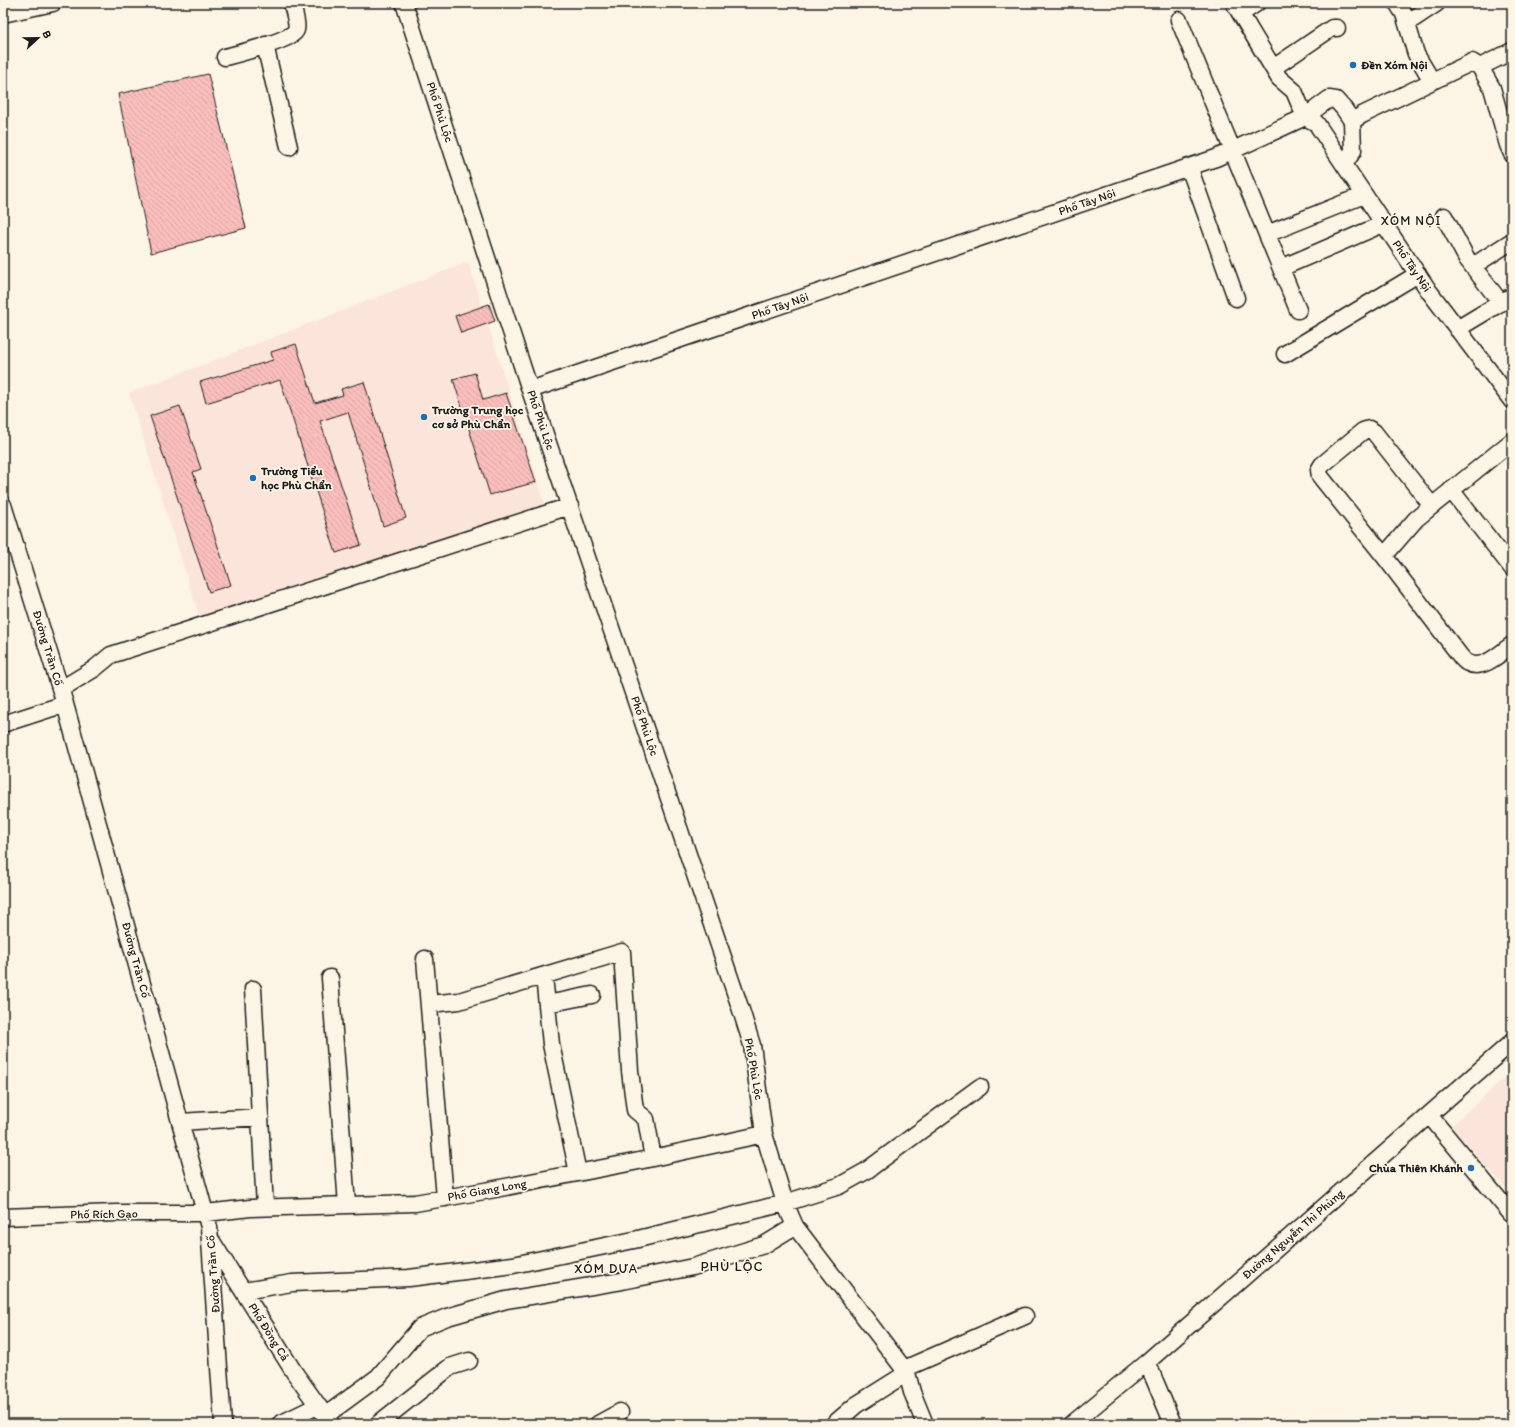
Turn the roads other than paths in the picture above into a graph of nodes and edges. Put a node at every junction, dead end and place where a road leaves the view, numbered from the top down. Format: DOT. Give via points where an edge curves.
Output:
graph roads {
  1 [pos="53,3"];
  2 [pos="292,3"];
  3 [pos="404,3"];
  4 [pos="1257,3"];
  5 [pos="1397,3"];
  6 [pos="1437,3"];
  7 [pos="1238,8"];
  8 [pos="3,14"];
  9 [pos="1179,20"];
  10 [pos="1407,23"];
  11 [pos="1336,28"];
  12 [pos="265,46"];
  13 [pos="1512,51"];
  14 [pos="225,57"];
  15 [pos="1480,67"];
  16 [pos="1273,68"];
  17 [pos="1432,81"];
  18 [pos="1305,117"];
  19 [pos="1352,121"];
  20 [pos="289,147"];
  21 [pos="1232,150"];
  22 [pos="1512,154"];
  23 [pos="1344,165"];
  24 [pos="1189,167"];
  25 [pos="1364,195"];
  26 [pos="1444,216"];
  27 [pos="1383,224"];
  28 [pos="1267,234"];
  29 [pos="1512,241"];
  30 [pos="1473,266"];
  31 [pos="1281,268"];
  32 [pos="1418,274"];
  33 [pos="1236,298"];
  34 [pos="1507,300"];
  35 [pos="1298,310"];
  36 [pos="1457,329"];
  37 [pos="1285,354"];
  38 [pos="530,390"];
  39 [pos="1512,400"];
  40 [pos="1512,441"];
  41 [pos="1451,490"];
  42 [pos="3,505"];
  43 [pos="570,506"];
  44 [pos="1432,506"];
  45 [pos="1384,556"];
  46 [pos="1512,568"];
  47 [pos="1512,645"];
  48 [pos="63,697"];
  49 [pos="3,724"];
  50 [pos="425,959"];
  51 [pos="544,976"];
  52 [pos="330,978"];
  53 [pos="252,989"];
  54 [pos="592,995"];
  55 [pos="429,1004"];
  56 [pos="547,1004"];
  57 [pos="1512,1042"];
  58 [pos="980,1087"];
  59 [pos="1429,1115"];
  60 [pos="260,1118"];
  61 [pos="180,1122"];
  62 [pos="764,1134"];
  63 [pos="653,1158"];
  64 [pos="578,1173"];
  65 [pos="445,1198"];
  66 [pos="786,1203"];
  67 [pos="348,1205"];
  68 [pos="265,1207"];
  69 [pos="206,1213"];
  70 [pos="1512,1215"];
  71 [pos="3,1217"];
  72 [pos="795,1226"];
  73 [pos="210,1238"];
  74 [pos="244,1291"];
  75 [pos="1025,1316"];
  76 [pos="470,1361"];
  77 [pos="1147,1362"];
  78 [pos="905,1371"];
  79 [pos="620,1412"];
  80 [pos="325,1415"];
  81 [pos="223,1424"];
  82 [pos="280,1424"];
  83 [pos="378,1424"];
  84 [pos="598,1424"];
  85 [pos="834,1424"];
  86 [pos="925,1424"];
  87 [pos="1072,1424"];
  88 [pos="1173,1424"];
  1 -- 8 [label="street"];
  2 -- 12 [label="street" via="296,33"];
  3 -- 38 [label="street, Phố Phù Lộc"];
  4 -- 7 [label="street"];
  5 -- 10 [label="street"];
  6 -- 10 [label="street"];
  7 -- 16 [label="street"];
  9 -- 21 [label="street"];
  10 -- 17 [label="street" via="1416,54"];
  11 -- 16 [label="street" via="1332,28"];
  12 -- 14 [label="street"];
  12 -- 20 [label="street"];
  13 -- 15 [label="street"];
  15 -- 17 [label="street" via="1472,62"];
  15 -- 22 [label="street" via="1492,88"];
  16 -- 18 [label="street" via="1279,78 1294,91"];
  17 -- 19 [label="street"];
  18 -- 19 [label="street" via="1329,99 1336,100"];
  18 -- 21 [label="street, Phố Tây Nội"];
  18 -- 23 [label="street, Phố Tây Nội" via="1316,123"];
  19 -- 23 [label="street" via="1353,151"];
  21 -- 24 [label="street, Phố Tây Nội"];
  21 -- 28 [label="street"];
  23 -- 25 [label="street, Phố Tây Nội"];
  24 -- 33 [label="street"];
  24 -- 38 [label="street, Phố Tây Nội"];
  25 -- 27 [label="street, Phố Tây Nội"];
  25 -- 28 [label="street"];
  26 -- 30 [label="street"];
  27 -- 31 [label="street"];
  27 -- 32 [label="street, Phố Tây Nội"];
  28 -- 31 [label="street"];
  29 -- 30 [label="street"];
  30 -- 34 [label="street"];
  31 -- 35 [label="street"];
  32 -- 36 [label="street, Phố Tây Nội"];
  32 -- 37 [label="street"];
  34 -- 36 [label="street"];
  36 -- 39 [label="street, Phố Tây Nội"];
  38 -- 43 [label="street, Phố Phù Lộc"];
  40 -- 41 [label="street"];
  41 -- 44 [label="street"];
  41 -- 46 [label="street"];
  42 -- 48 [label="street, Đường Trần Cố"];
  43 -- 48 [label="street" via="111,655"];
  43 -- 62 [label="street, Phố Phù Lộc" via="752,1045"];
  44 -- 45 [label="street" via="1416,519"];
  44 -- 45 [label="street" via="1369,429 1363,431 1322,465 1319,470 1320,476"];
  45 -- 47 [label="street" via="1460,657 1468,663 1478,665 1488,662"];
  48 -- 49 [label="street"];
  48 -- 61 [label="street, Đường Trần Cố"];
  50 -- 55 [label="street"];
  51 -- 55 [label="street" via="459,1001"];
  51 -- 56 [label="street"];
  51 -- 63 [label="street" via="622,952 635,1110 646,1119"];
  52 -- 67 [label="street"];
  53 -- 60 [label="street"];
  54 -- 56 [label="street"];
  55 -- 65 [label="street"];
  56 -- 64 [label="street" via="551,1044"];
  57 -- 59 [label="street, Đường Nguyễn Thì Phùng"];
  58 -- 66 [label="street" via="866,1171 839,1186"];
  59 -- 70 [label="street"];
  59 -- 77 [label="street, Đường Nguyễn Thì Phùng"];
  60 -- 61 [label="street"];
  60 -- 68 [label="street"];
  61 -- 69 [label="street, Đường Trần Cố"];
  62 -- 63 [label="street, Phố Giang Long"];
  62 -- 66 [label="street, Phố Phù Lộc"];
  63 -- 64 [label="street, Phố Giang Long"];
  64 -- 65 [label="street, Phố Giang Long"];
  65 -- 67 [label="street, Phố Giang Long" via="415,1203"];
  66 -- 72 [label="street, Phố Phù Lộc"];
  66 -- 74 [label="street" via="634,1240 513,1265 409,1278 292,1283"];
  67 -- 68 [label="street, Phố Giang Long"];
  68 -- 69 [label="street, Phố Giang Long"];
  69 -- 71 [label="street, Phố Rích Gạo"];
  69 -- 73 [label="street, Đường Trần Cố"];
  72 -- 78 [label="street, Phố Phù Lộc"];
  72 -- 80 [label="street" via="764,1245 693,1267 506,1300 447,1317 420,1328 378,1377"];
  73 -- 74 [label="street, Phố Đồng Cả"];
  73 -- 81 [label="street, Đường Trần Cố"];
  74 -- 80 [label="street, Phố Đồng Cả" via="294,1372"];
  75 -- 78 [label="street"];
  76 -- 83 [label="street" via="450,1367"];
  77 -- 87 [label="street, Đường Nguyễn Thì Phùng"];
  77 -- 88 [label="street"];
  78 -- 85 [label="street" via="856,1405"];
  78 -- 86 [label="street, Phố Phù Lộc"];
  79 -- 84 [label="street"];
  80 -- 82 [label="street"];
}
